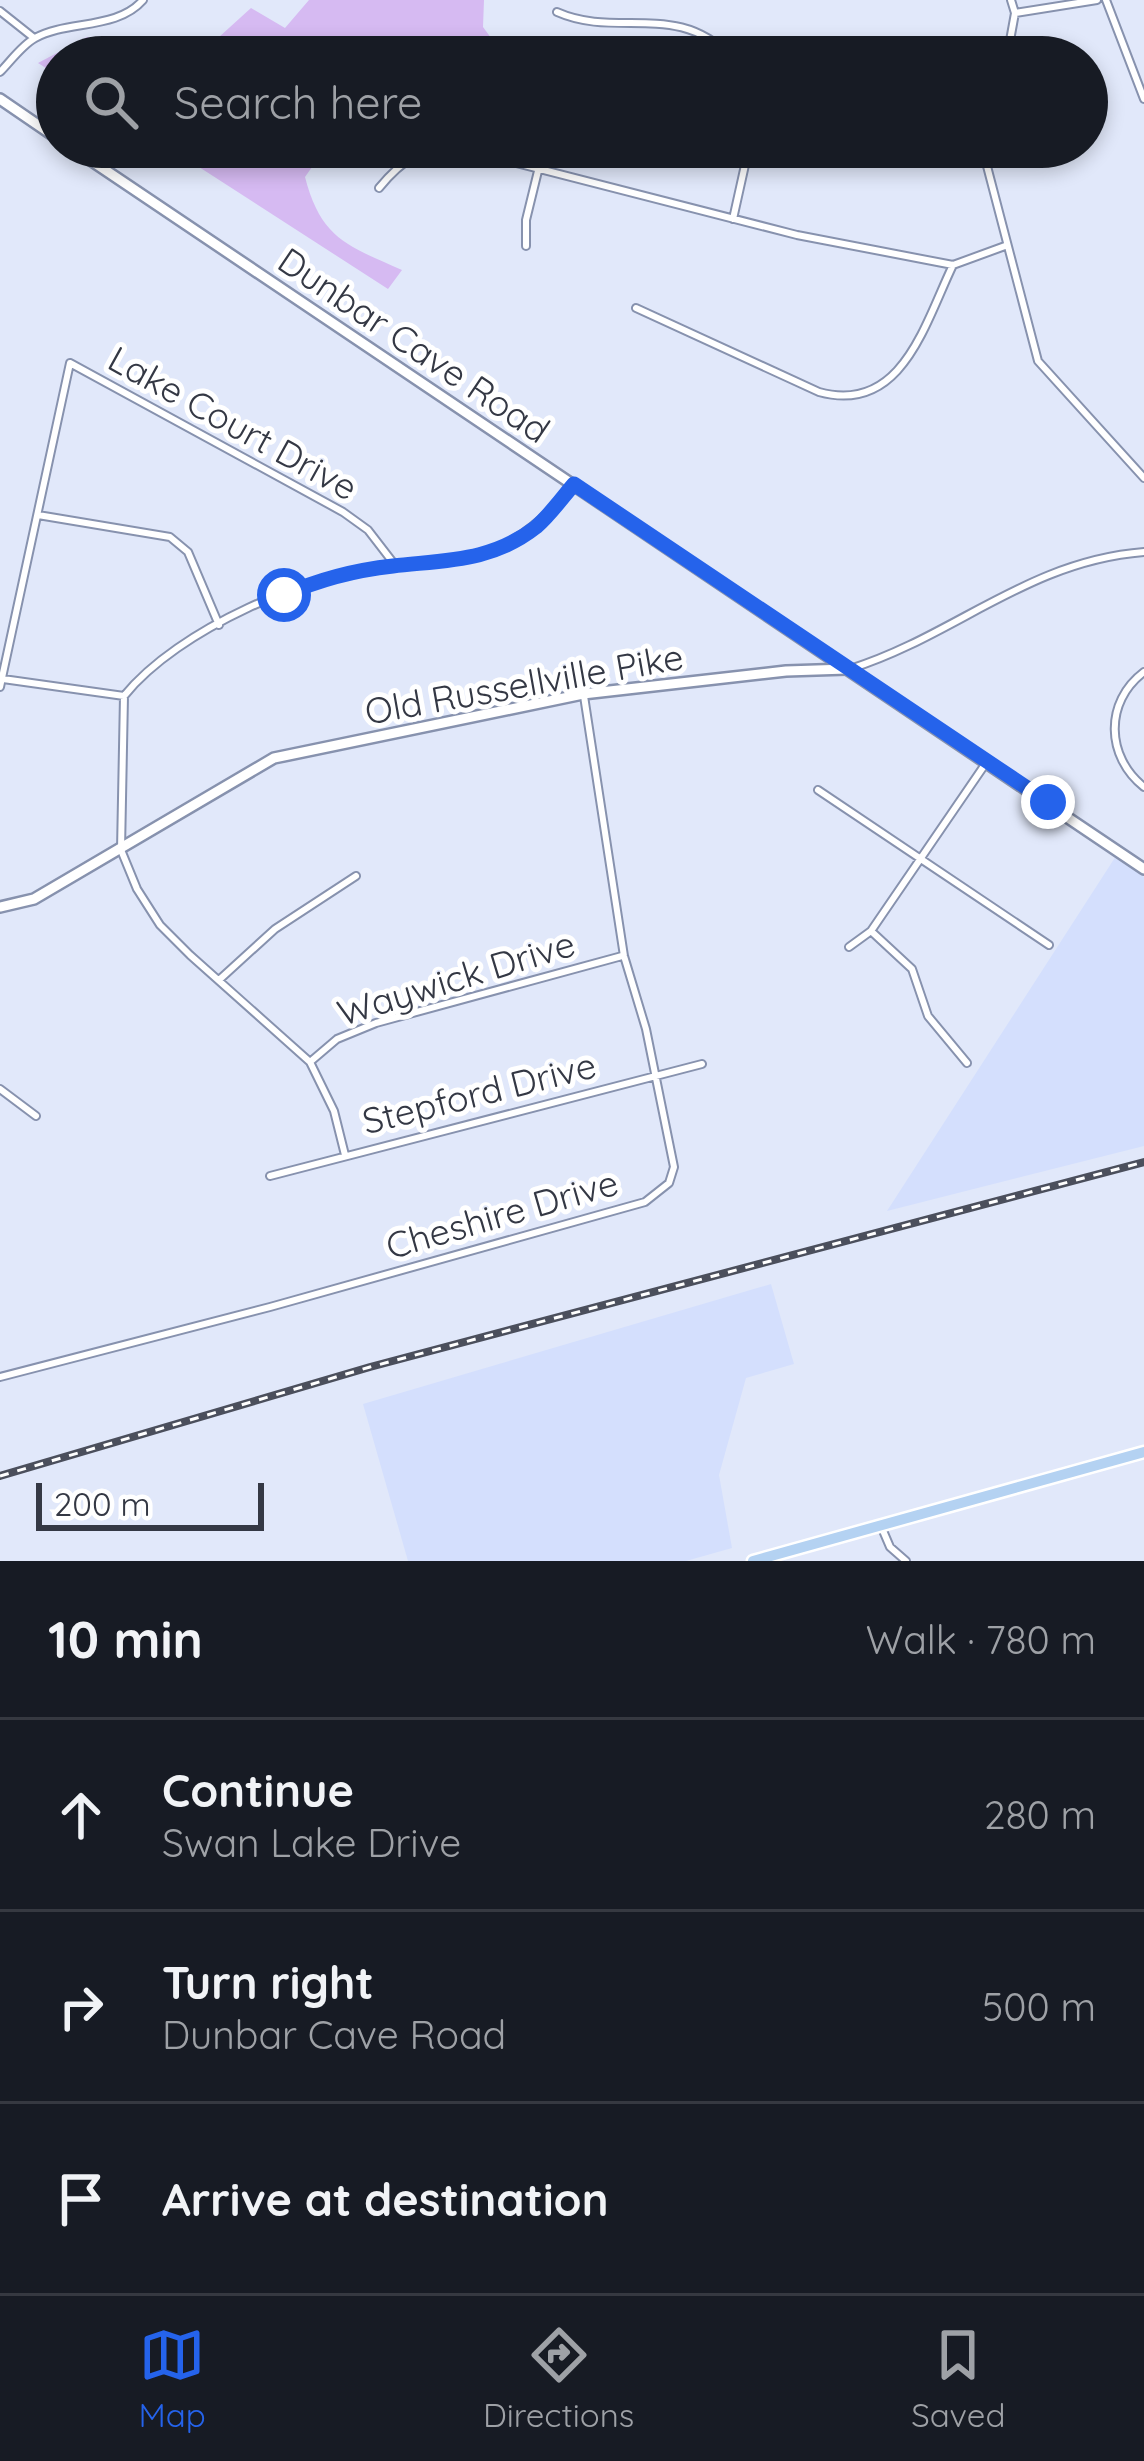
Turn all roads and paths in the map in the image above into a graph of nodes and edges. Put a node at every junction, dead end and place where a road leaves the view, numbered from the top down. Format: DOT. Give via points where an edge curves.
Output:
graph roads {
  1 [pos="143,0"];
  2 [pos="1011,0"];
  3 [pos="1102,0"];
  4 [pos="0,11"];
  5 [pos="556,12"];
  6 [pos="1015,13"];
  7 [pos="42,36"];
  8 [pos="704,36"];
  9 [pos="1011,36"];
  10 [pos="34,38"];
  11 [pos="0,72"];
  12 [pos="0,99"];
  13 [pos="1144,99"];
  14 [pos="36,124"];
  15 [pos="102,168"];
  16 [pos="396,168"];
  17 [pos="528,168"];
  18 [pos="744,168"];
  19 [pos="987,168"];
  20 [pos="538,171"];
  21 [pos="379,188"];
  22 [pos="733,219"];
  23 [pos="526,246"];
  24 [pos="1005,246"];
  25 [pos="953,265"];
  26 [pos="636,308"];
  27 [pos="1144,478"];
  28 [pos="574,484"];
  29 [pos="36,515"];
  30 [pos="1144,552"];
  31 [pos="395,566"];
  32 [pos="219,625"];
  33 [pos="850,669"];
  34 [pos="1144,672"];
  35 [pos="1,683"];
  36 [pos="583,694"];
  37 [pos="124,696"];
  38 [pos="987,761"];
  39 [pos="1144,787"];
  40 [pos="818,790"];
  41 [pos="121,850"];
  42 [pos="922,859"];
  43 [pos="1144,869"];
  44 [pos="356,876"];
  45 [pos="0,907"];
  46 [pos="872,931"];
  47 [pos="1049,945"];
  48 [pos="849,947"];
  49 [pos="624,956"];
  50 [pos="219,980"];
  51 [pos="310,1062"];
  52 [pos="967,1063"];
  53 [pos="702,1064"];
  54 [pos="656,1077"];
  55 [pos="0,1089"];
  56 [pos="36,1116"];
  57 [pos="345,1154"];
  58 [pos="270,1176"];
  59 [pos="0,1376"];
  60 [pos="1144,1452"];
  61 [pos="881,1526"];
  62 [pos="753,1561"];
  63 [pos="906,1561"];
  1 -- 7 [label="street" via="102,21"];
  2 -- 6 [label="street"];
  3 -- 6 [label="street"];
  3 -- 13 [label="street"];
  4 -- 10 [label="street"];
  5 -- 8 [label="street" via="579,21 665,22"];
  6 -- 9 [label="street"];
  10 -- 11 [label="street"];
  12 -- 14 [label="main road"];
  15 -- 28 [label="main road, Dunbar Cave Road"];
  16 -- 21 [label="street"];
  17 -- 20 [label="street"];
  18 -- 22 [label="street"];
  19 -- 24 [label="street"];
  20 -- 22 [label="street"];
  20 -- 23 [label="street"];
  22 -- 25 [label="street"];
  24 -- 25 [label="street"];
  24 -- 27 [label="street" via="1038,362"];
  25 -- 26 [label="street" via="902,368 877,389 850,397 819,392"];
  28 -- 31 [label="street" via="541,523 478,556"];
  28 -- 33 [label="main road, Dunbar Cave Road"];
  29 -- 31 [label="street, Lake Court Drive" via="70,364 344,512"];
  29 -- 32 [label="street" via="170,537 188,552"];
  29 -- 35 [label="street, Lake Court Drive"];
  30 -- 33 [label="street, Old Russellville Pike" via="1100,556 1007,592"];
  31 -- 32 [label="street" via="313,583"];
  32 -- 37 [label="street" via="158,661"];
  33 -- 36 [label="main road, Old Russellville Pike"];
  33 -- 38 [label="main road, Dunbar Cave Road"];
  34 -- 39 [label="street" via="1123,694 1114,736 1127,772"];
  35 -- 37 [label="street"];
  36 -- 41 [label="main road, Old Russellville Pike" via="274,758"];
  36 -- 49 [label="street, Cheshire Drive"];
  37 -- 41 [label="street"];
  38 -- 42 [label="street"];
  38 -- 43 [label="main road, Dunbar Cave Road"];
  40 -- 42 [label="street"];
  41 -- 45 [label="main road, Old Russellville Pike" via="34,899"];
  41 -- 50 [label="street" via="160,925"];
  42 -- 46 [label="street"];
  42 -- 47 [label="street"];
  44 -- 50 [label="street" via="274,929"];
  46 -- 48 [label="street"];
  46 -- 52 [label="street" via="912,969 928,1016"];
  49 -- 51 [label="street, Waywick Drive" via="376,1023"];
  49 -- 54 [label="street, Cheshire Drive"];
  50 -- 51 [label="street"];
  51 -- 57 [label="street"];
  53 -- 54 [label="street, Stepford Drive"];
  54 -- 57 [label="street, Stepford Drive"];
  54 -- 59 [label="street, Cheshire Drive" via="674,1167 656,1197"];
  55 -- 56 [label="street"];
  57 -- 58 [label="street, Stepford Drive"];
  60 -- 61 [label="highway"];
  61 -- 62 [label="highway"];
  61 -- 63 [label="street"];
}
